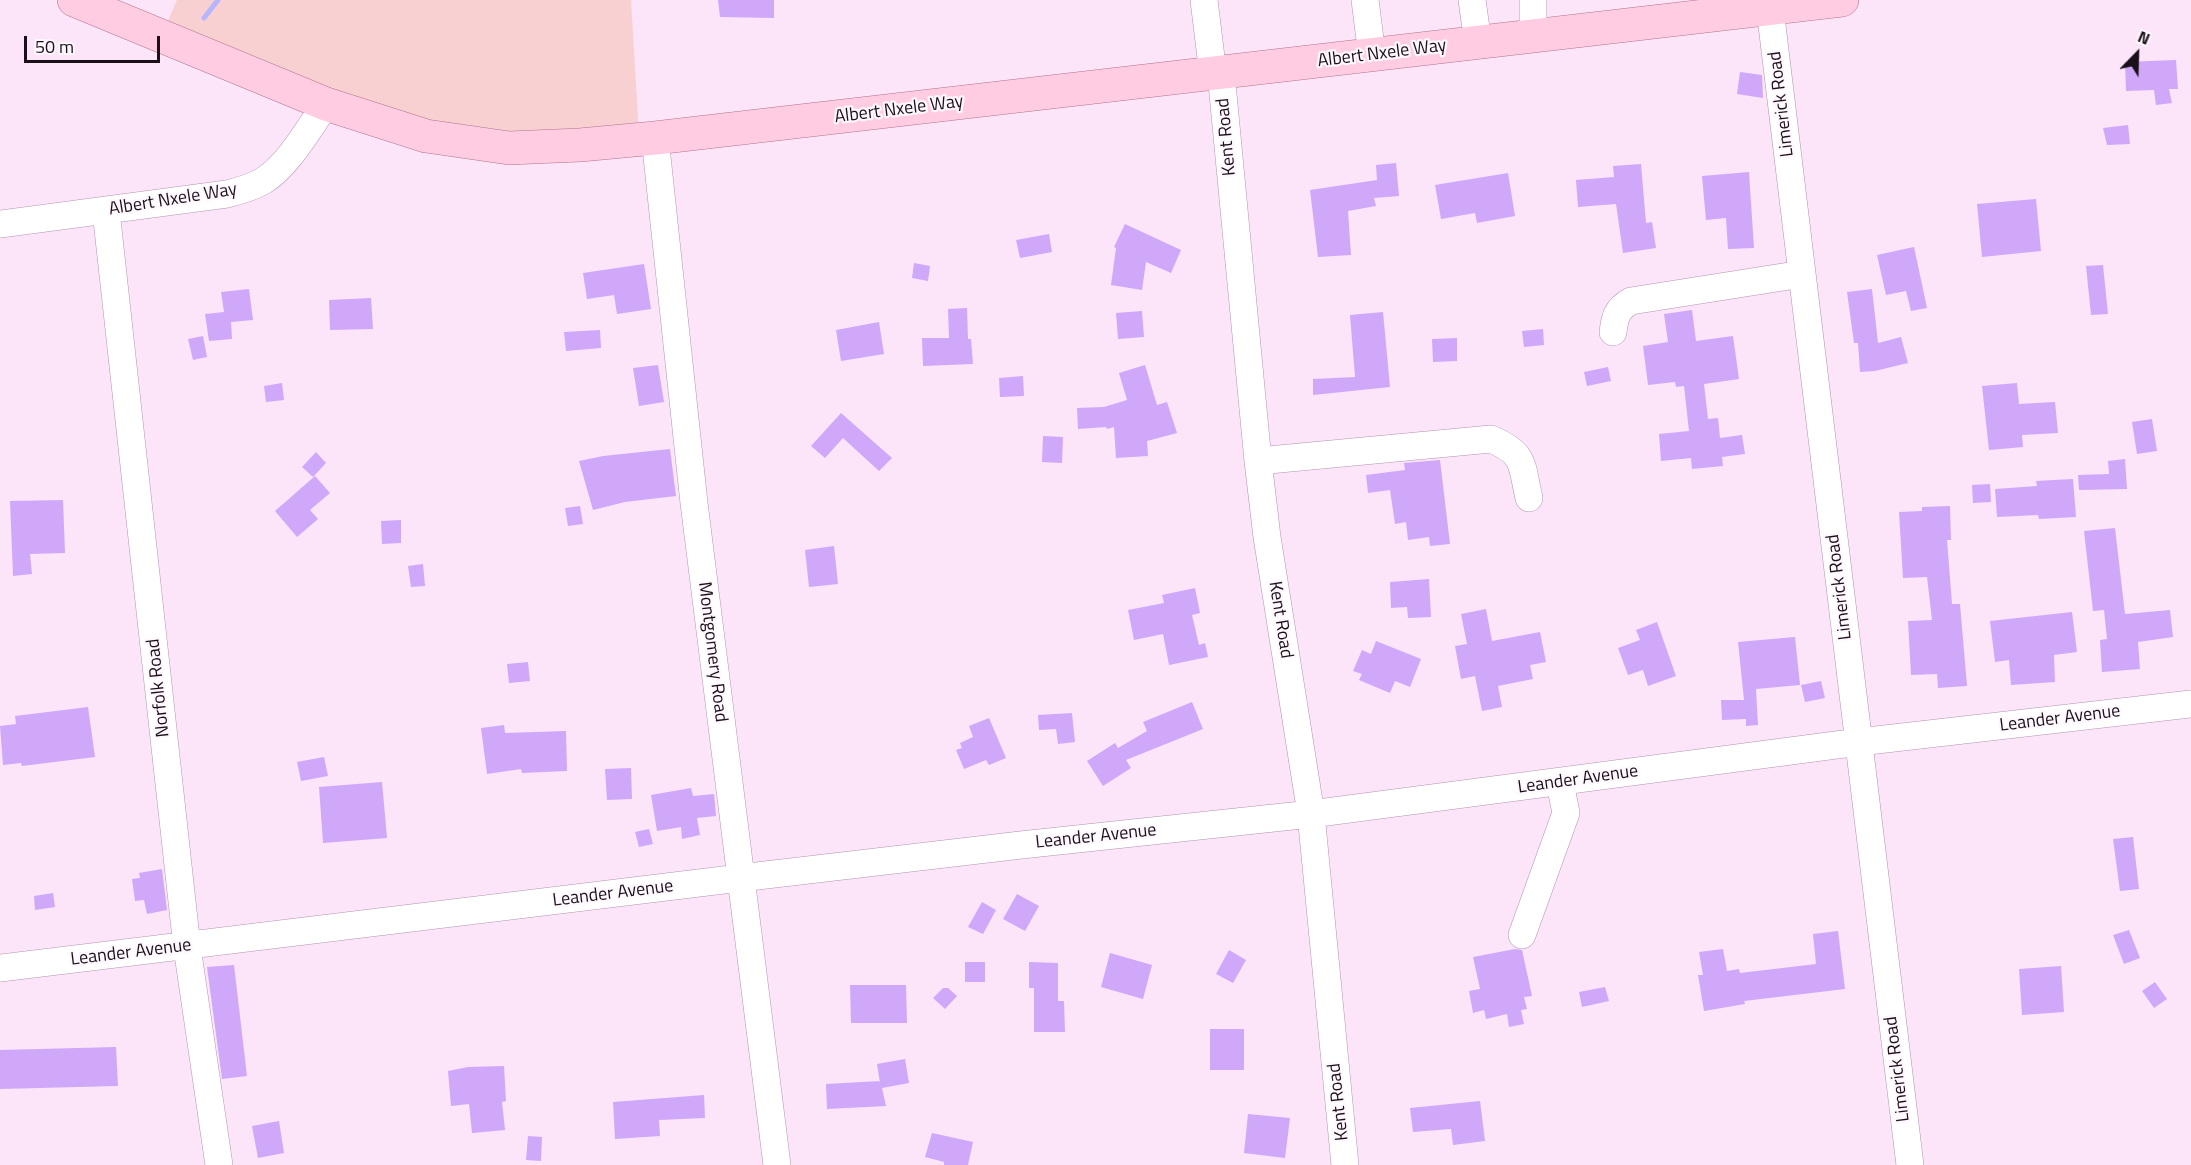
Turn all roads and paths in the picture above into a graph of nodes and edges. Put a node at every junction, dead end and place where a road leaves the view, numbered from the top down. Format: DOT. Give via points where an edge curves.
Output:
graph roads {
  1 [pos="74,0"];
  2 [pos="1204,0"];
  3 [pos="1365,0"];
  4 [pos="1472,0"];
  5 [pos="1533,0"];
  6 [pos="1842,0"];
  7 [pos="1770,9"];
  8 [pos="1533,36"];
  9 [pos="1478,43"];
  10 [pos="1372,55"];
  11 [pos="1217,74"];
  12 [pos="326,104"];
  13 [pos="655,138"];
  14 [pos="106,211"];
  15 [pos="0,224"];
  16 [pos="1802,274"];
  17 [pos="1613,332"];
  18 [pos="1258,461"];
  19 [pos="1529,498"];
  20 [pos="2191,704"];
  21 [pos="1859,742"];
  22 [pos="1560,783"];
  23 [pos="1311,814"];
  24 [pos="740,878"];
  25 [pos="1522,935"];
  26 [pos="187,947"];
  27 [pos="0,969"];
  28 [pos="219,1165"];
  29 [pos="777,1165"];
  30 [pos="1345,1165"];
  31 [pos="1910,1165"];
  1 -- 12 [label="main road"];
  2 -- 11 [label="street, Kent Road"];
  3 -- 10 [label="street"];
  4 -- 9 [label="street"];
  5 -- 8 [label="street"];
  6 -- 7 [label="main road, Albert Nxele Way"];
  7 -- 8 [label="main road, Albert Nxele Way"];
  7 -- 16 [label="street, Limerick Road"];
  8 -- 9 [label="main road, Albert Nxele Way"];
  9 -- 10 [label="main road, Albert Nxele Way"];
  10 -- 11 [label="main road, Albert Nxele Way"];
  11 -- 13 [label="main road, Albert Nxele Way"];
  11 -- 18 [label="street, Kent Road"];
  12 -- 13 [label="main road, Albert Nxele Way" via="426,136 509,148"];
  12 -- 14 [label="street, Albert Nxele Way" via="278,169 250,188"];
  13 -- 24 [label="street, Montgomery Road"];
  14 -- 15 [label="street, Albert Nxele Way"];
  14 -- 26 [label="street, Norfolk Road"];
  16 -- 17 [label="street" via="1631,301 1620,308"];
  16 -- 21 [label="street, Limerick Road"];
  18 -- 19 [label="street" via="1491,440 1518,455"];
  18 -- 23 [label="street, Kent Road"];
  20 -- 21 [label="street, Leander Avenue"];
  21 -- 22 [label="street, Leander Avenue"];
  21 -- 31 [label="street, Limerick Road"];
  22 -- 23 [label="street, Leander Avenue"];
  22 -- 25 [label="street" via="1566,813"];
  23 -- 24 [label="street, Leander Avenue"];
  23 -- 30 [label="street, Kent Road"];
  24 -- 26 [label="street, Leander Avenue"];
  24 -- 29 [label="street, Montgomery Road"];
  26 -- 27 [label="street, Leander Avenue"];
  26 -- 28 [label="street, Norfolk Road"];
}
